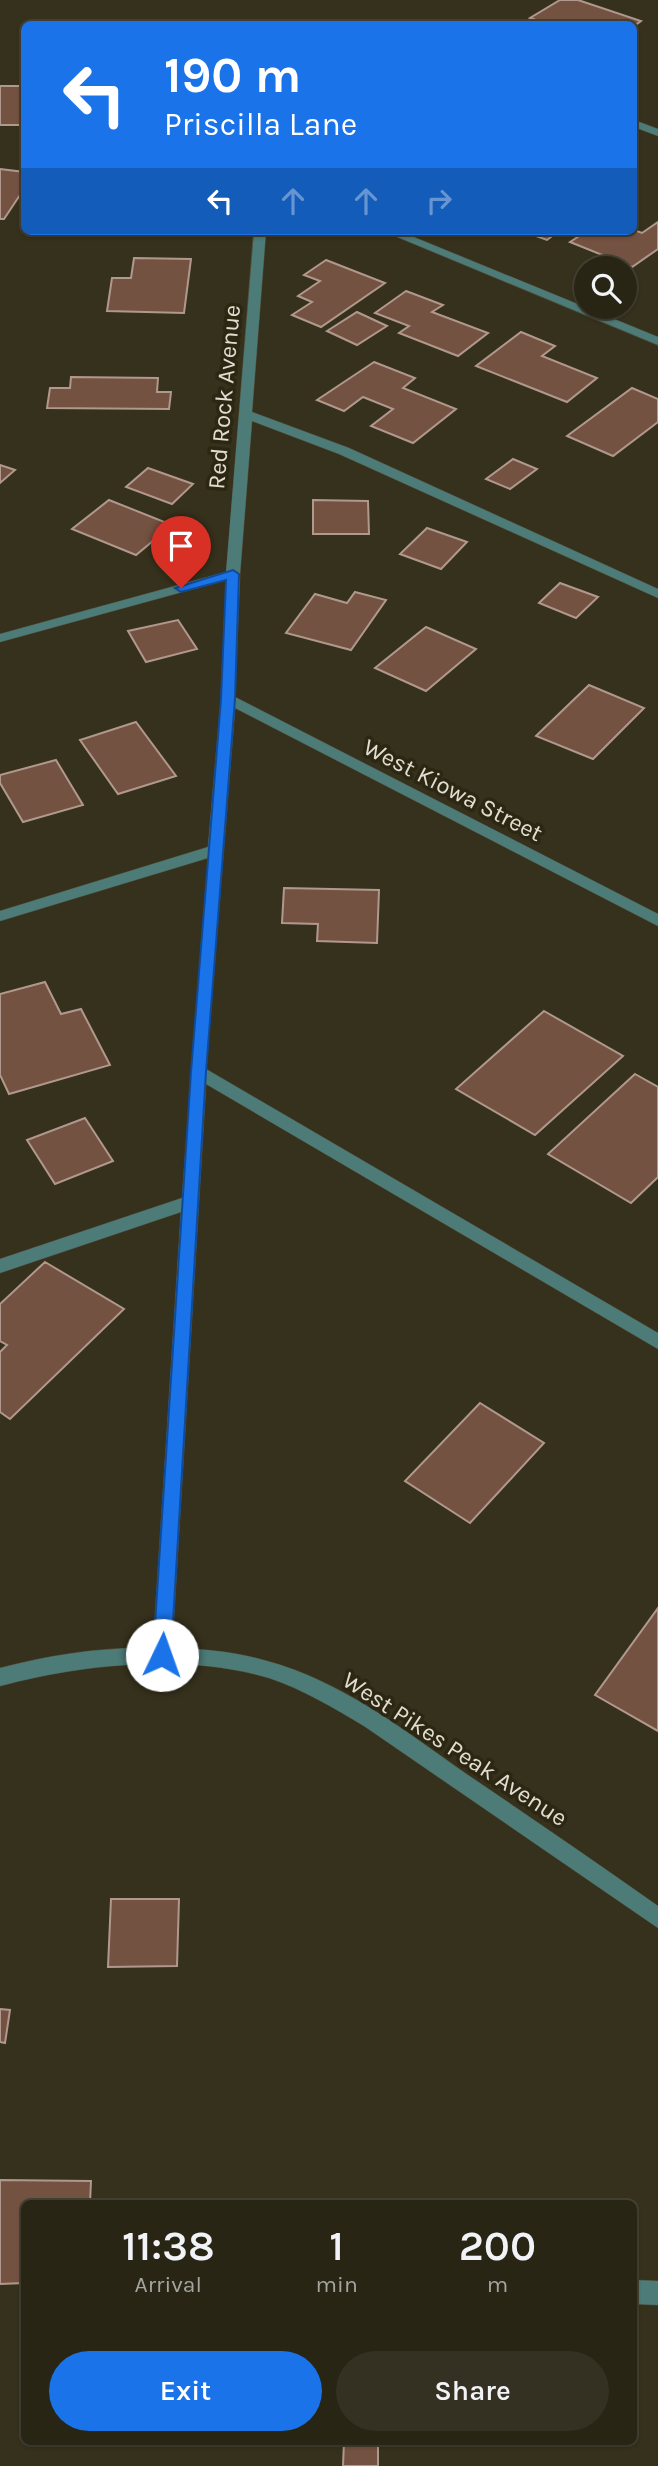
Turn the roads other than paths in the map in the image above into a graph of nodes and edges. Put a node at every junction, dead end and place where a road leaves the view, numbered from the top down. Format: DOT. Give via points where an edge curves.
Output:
graph roads {
  1 [pos="637,124"];
  2 [pos="658,133"];
  3 [pos="260,235"];
  4 [pos="399,235"];
  5 [pos="658,341"];
  6 [pos="246,414"];
  7 [pos="233,574"];
  8 [pos="658,594"];
  9 [pos="0,638"];
  10 [pos="228,699"];
  11 [pos="215,850"];
  12 [pos="0,916"];
  13 [pos="658,921"];
  14 [pos="198,1072"];
  15 [pos="190,1202"];
  16 [pos="0,1266"];
  17 [pos="658,1342"];
  18 [pos="162,1655"];
  19 [pos="0,1677"];
  20 [pos="658,1918"];
  21 [pos="637,2292"];
  22 [pos="658,2293"];
  1 -- 2 [label="street"];
  3 -- 6 [label="street, Red Rock Avenue"];
  4 -- 5 [label="street"];
  6 -- 7 [label="street, Red Rock Avenue"];
  6 -- 8 [label="street" via="344,451"];
  7 -- 9 [label="street"];
  7 -- 10 [label="street, Red Rock Avenue"];
  10 -- 11 [label="street, Red Rock Avenue"];
  10 -- 13 [label="street, West Kiowa Street"];
  11 -- 12 [label="street"];
  11 -- 14 [label="street, Red Rock Avenue"];
  14 -- 15 [label="street, Red Rock Avenue"];
  14 -- 17 [label="street"];
  15 -- 16 [label="street"];
  15 -- 18 [label="street, Red Rock Avenue"];
  18 -- 19 [label="street, West Pikes Peak Avenue" via="97,1656"];
  18 -- 20 [label="street, West Pikes Peak Avenue" via="275,1671 320,1691 375,1721"];
  21 -- 22 [label="street"];
}
